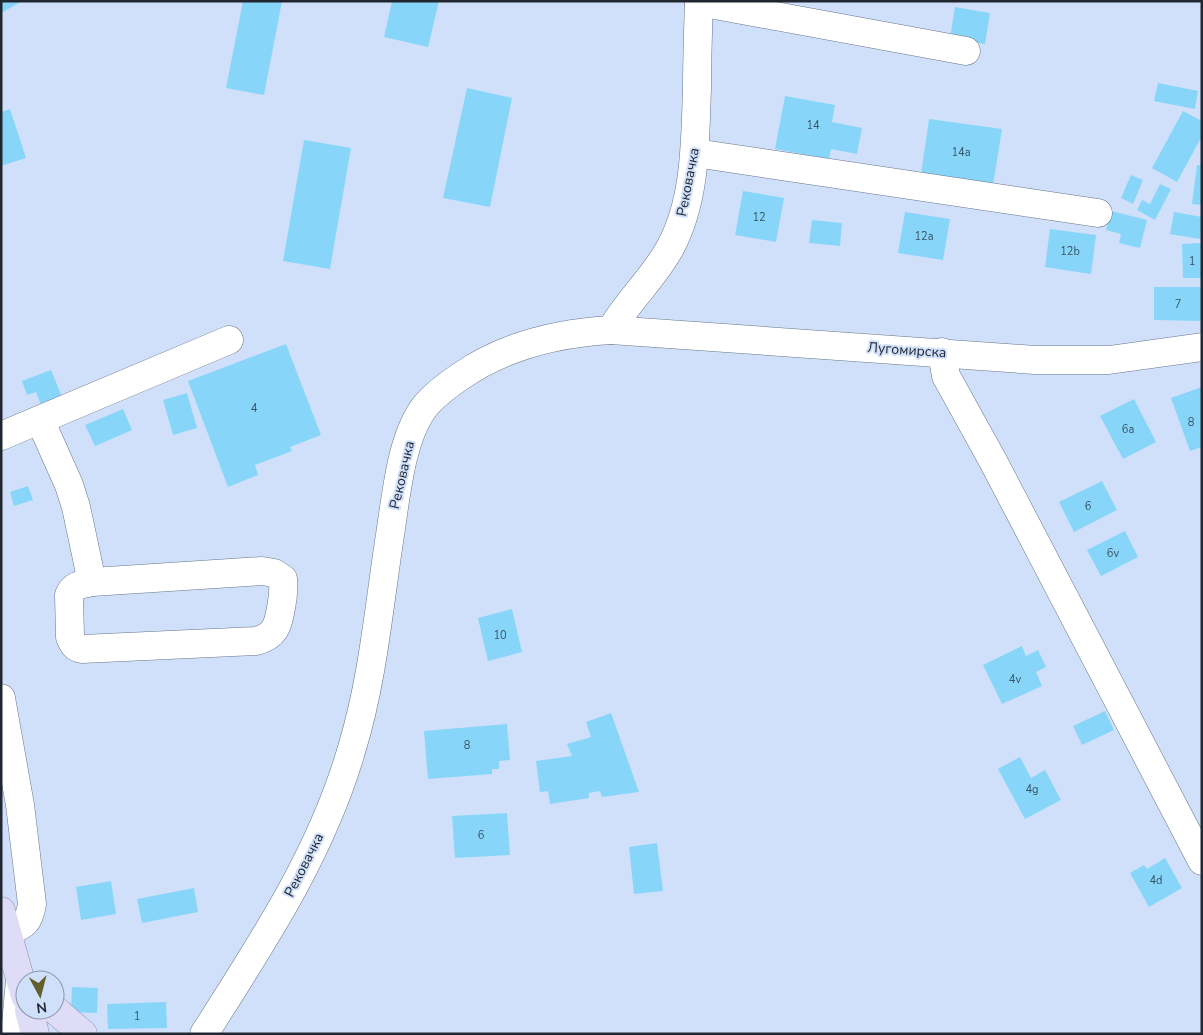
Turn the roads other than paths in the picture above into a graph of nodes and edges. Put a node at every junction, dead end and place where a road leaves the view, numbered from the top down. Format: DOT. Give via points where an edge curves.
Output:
graph roads {
  1 [pos="699,2"];
  2 [pos="966,51"];
  3 [pos="695,153"];
  4 [pos="1098,213"];
  5 [pos="611,330"];
  6 [pos="229,340"];
  7 [pos="1202,347"];
  8 [pos="942,352"];
  9 [pos="40,420"];
  10 [pos="1,436"];
  11 [pos="92,582"];
  12 [pos="1,698"];
  13 [pos="1202,861"];
  14 [pos="4,922"];
  15 [pos="18,970"];
  16 [pos="65,1019"];
  17 [pos="17,1020"];
  18 [pos="32,1020"];
  19 [pos="15,1034"];
  20 [pos="35,1034"];
  21 [pos="83,1034"];
  22 [pos="204,1034"];
  1 -- 2 [label="street"];
  1 -- 3 [label="street, Рековачка"];
  3 -- 4 [label="street"];
  3 -- 5 [label="street, Рековачка" via="683,214 671,246"];
  5 -- 8 [label="street, Лугомирска"];
  5 -- 22 [label="street, Рековачка" via="582,332 514,348 470,370 444,387 426,405 414,427 399,475 364,702 334,804 303,873"];
  6 -- 9 [label="street"];
  7 -- 8 [label="street, Лугомирска" via="1130,358 1064,361"];
  8 -- 13 [label="street" via="949,382"];
  9 -- 10 [label="street"];
  9 -- 11 [label="street" via="69,485"];
  11 -- 11 [label="street" via="262,571 283,579 284,589 278,624 264,639 79,648 74,646 70,637 69,595 76,586"];
  12 -- 14 [label="street" via="20,805 32,904 24,924"];
  14 -- 15 [label="main road"];
  16 -- 21 [label="main road"];
  17 -- 19 [label="street"];
  18 -- 20 [label="main road"];
}
